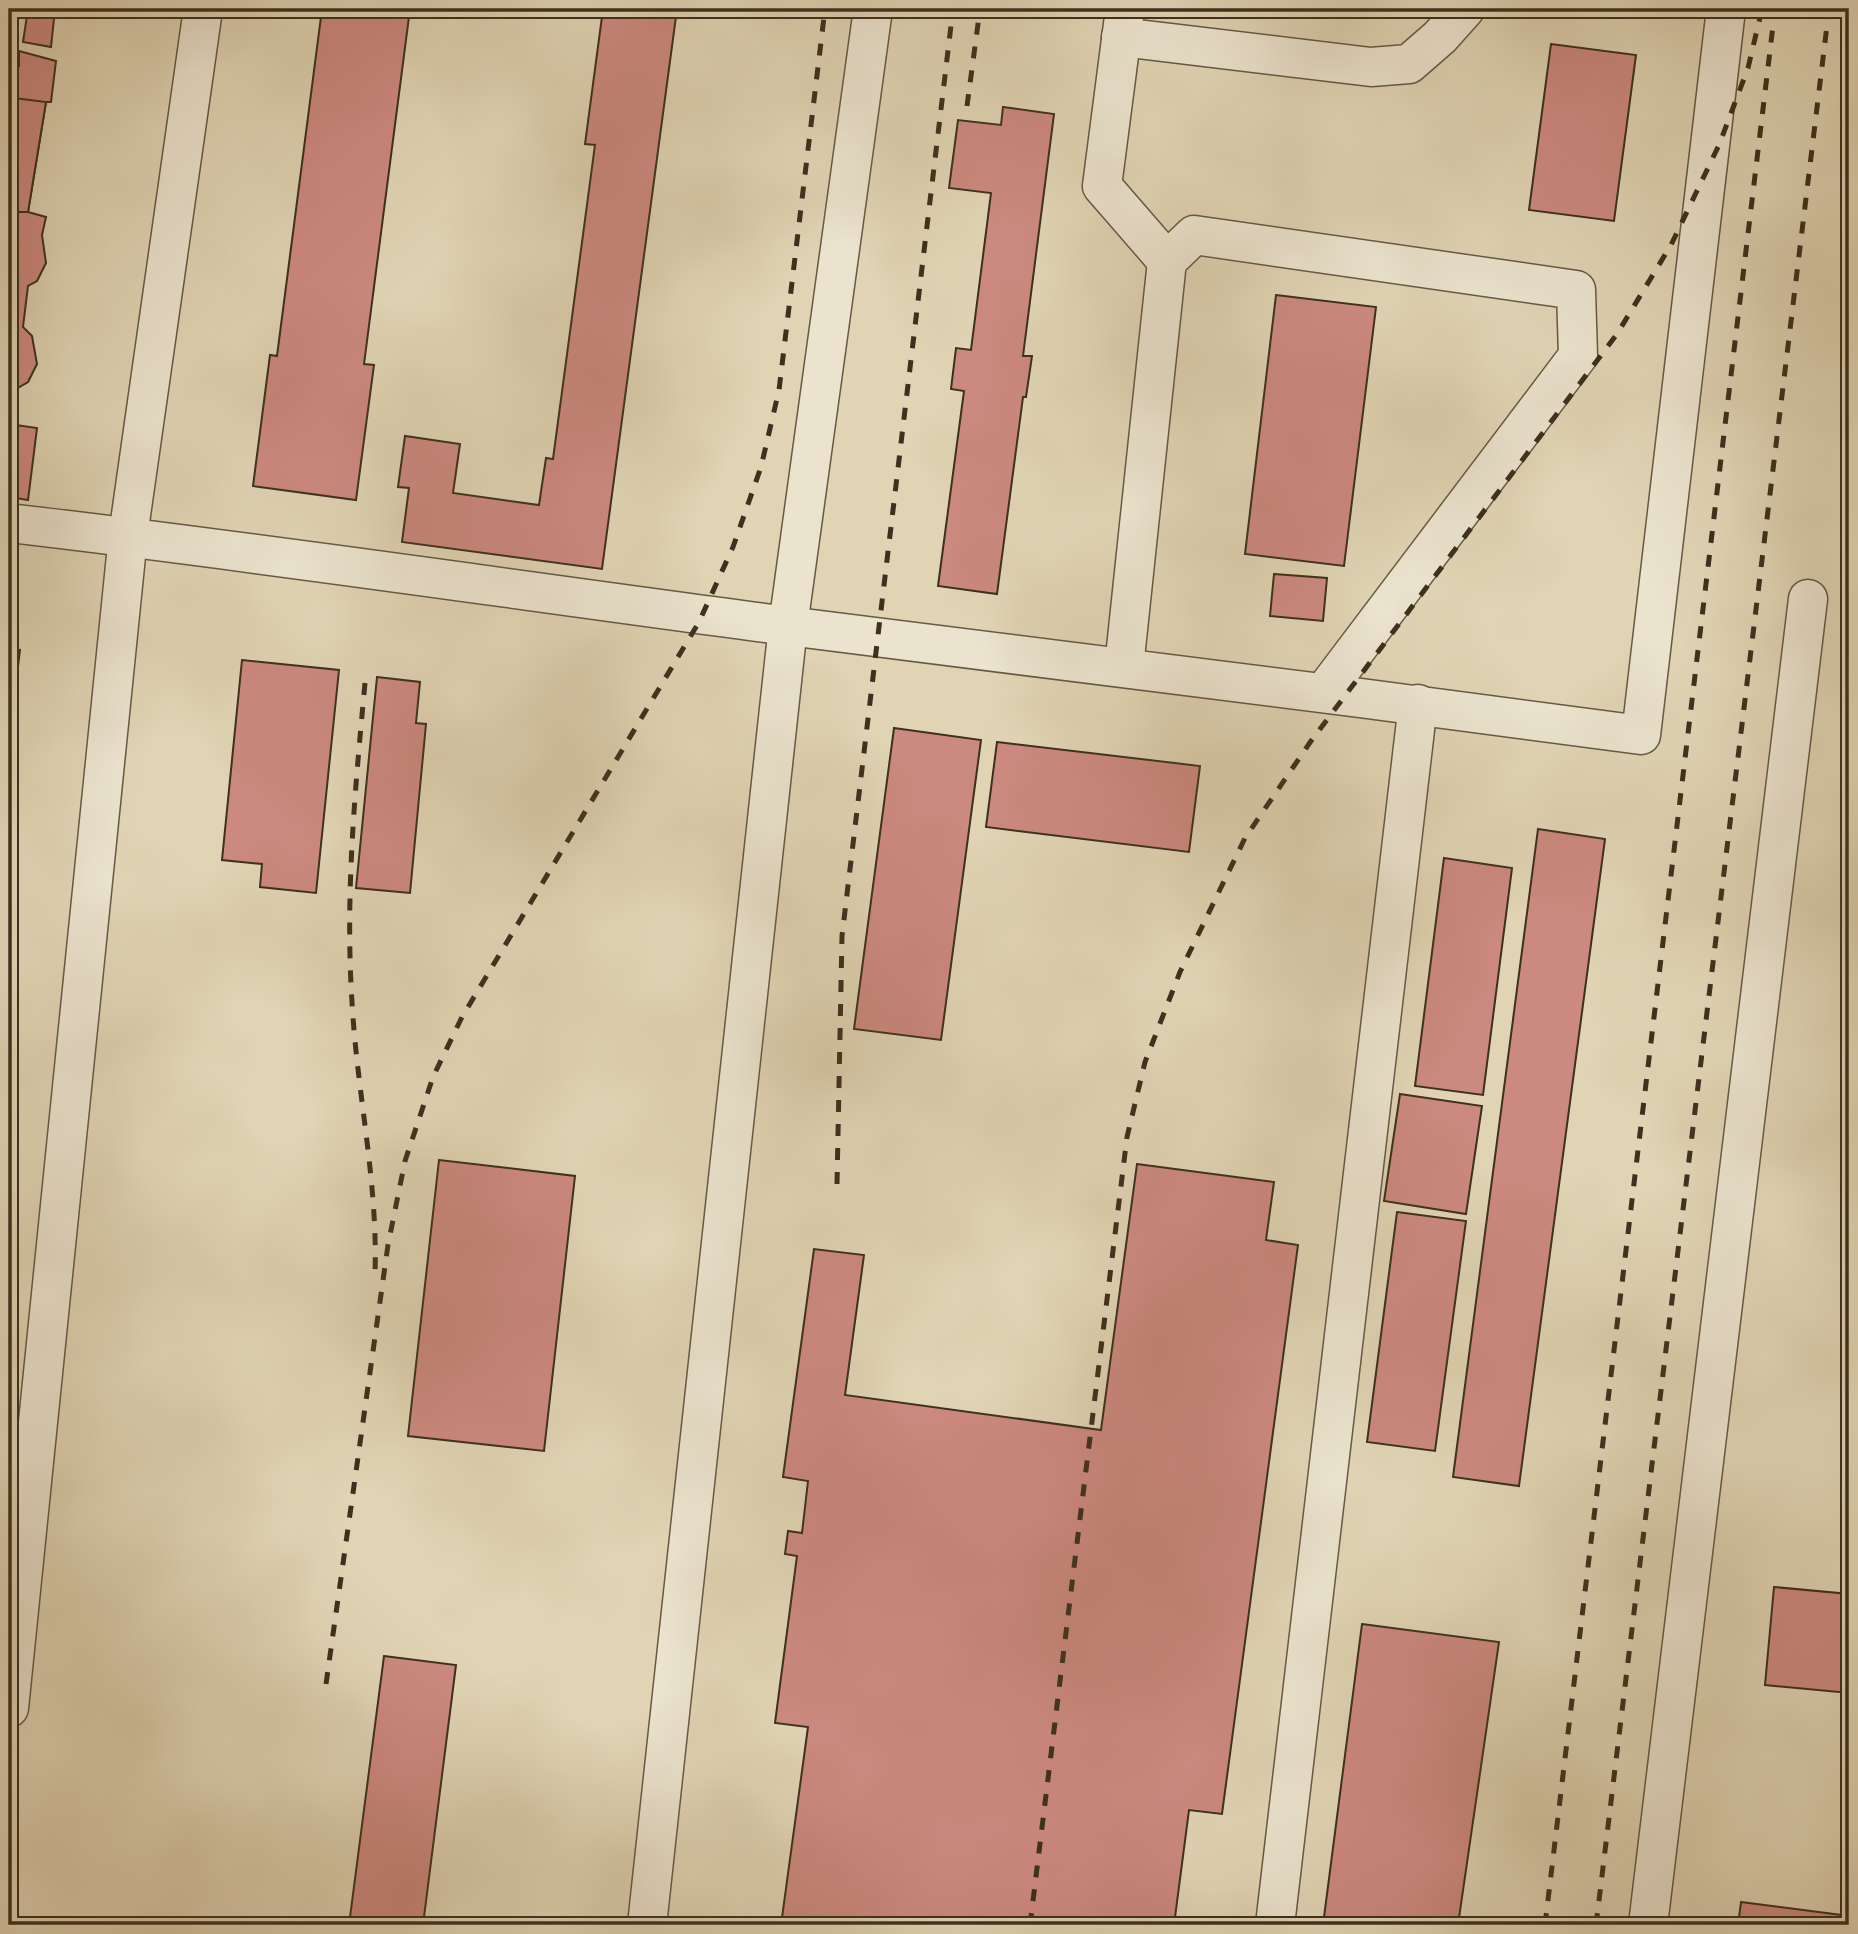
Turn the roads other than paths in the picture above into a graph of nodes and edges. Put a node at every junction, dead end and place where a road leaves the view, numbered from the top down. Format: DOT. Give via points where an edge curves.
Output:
graph roads {
  1 [pos="203,9"];
  2 [pos="873,9"];
  3 [pos="1465,9"];
  4 [pos="1726,9"];
  5 [pos="1123,23"];
  6 [pos="1167,261"];
  7 [pos="9,523"];
  8 [pos="128,536"];
  9 [pos="1808,599"];
  10 [pos="788,626"];
  11 [pos="1124,667"];
  12 [pos="1324,692"];
  13 [pos="1418,704"];
  14 [pos="9,1708"];
  15 [pos="647,1925"];
  16 [pos="1275,1925"];
  17 [pos="1648,1925"];
  1 -- 8 [label="lane"];
  2 -- 10 [label="lane"];
  3 -- 5 [label="lane" via="1409,64 1371,67"];
  4 -- 13 [label="lane" via="1641,735"];
  5 -- 6 [label="lane" via="1102,186"];
  6 -- 11 [label="lane"];
  6 -- 12 [label="lane" via="1194,234 1576,290 1578,356"];
  7 -- 8 [label="lane"];
  8 -- 10 [label="lane"];
  8 -- 14 [label="lane"];
  9 -- 17 [label="lane"];
  10 -- 11 [label="lane"];
  10 -- 15 [label="lane"];
  11 -- 12 [label="lane"];
  12 -- 13 [label="lane"];
  13 -- 16 [label="lane"];
}
